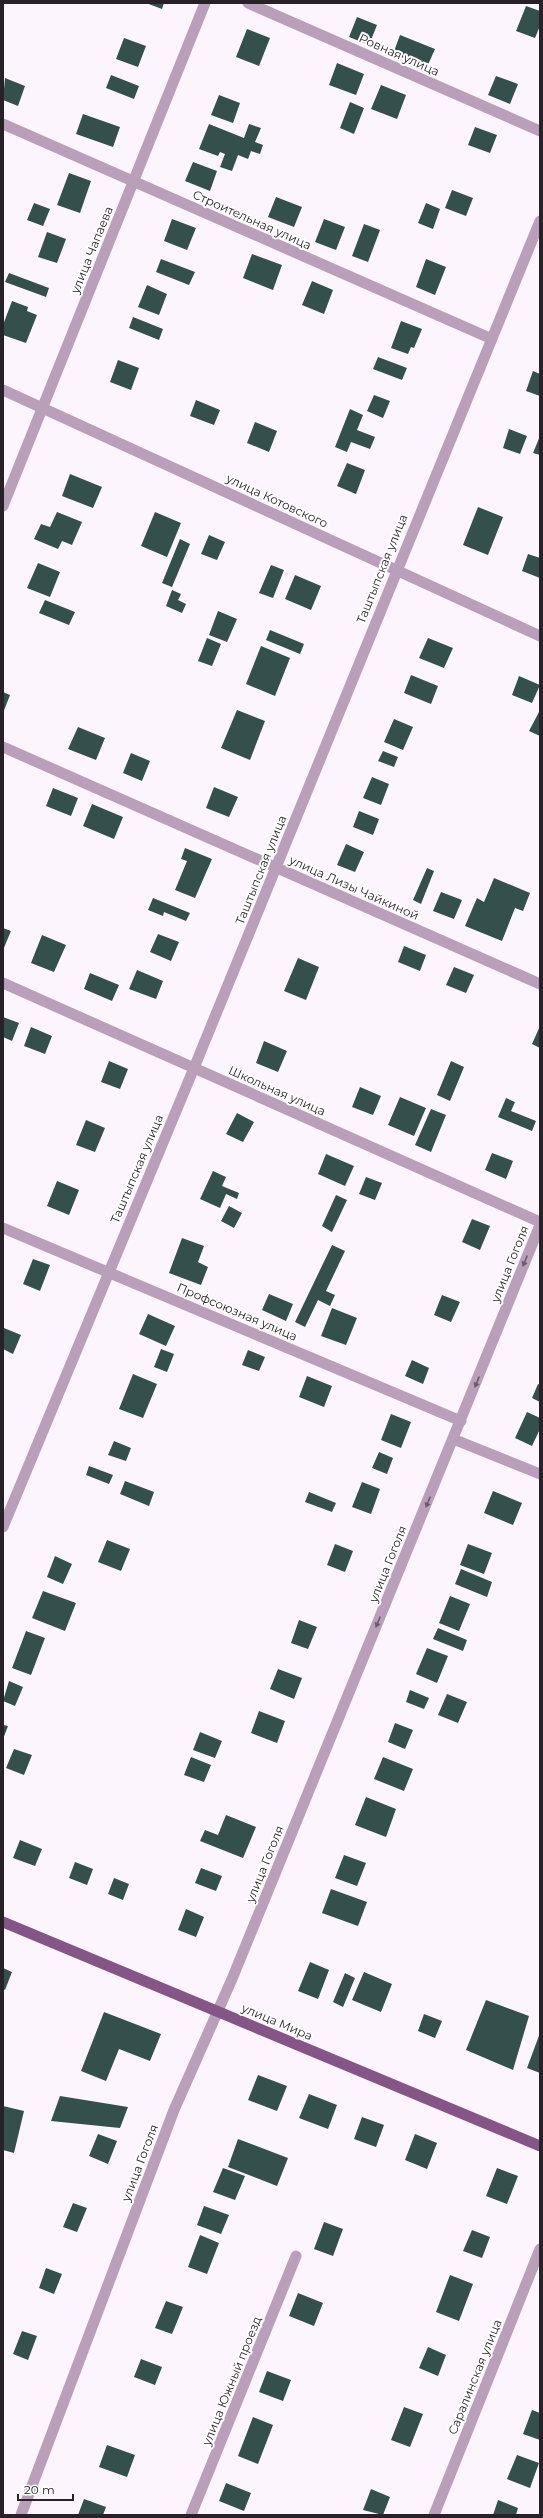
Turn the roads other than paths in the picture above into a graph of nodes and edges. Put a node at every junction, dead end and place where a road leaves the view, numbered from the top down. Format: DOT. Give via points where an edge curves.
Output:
graph roads {
  1 [pos="205,3"];
  2 [pos="248,3"];
  3 [pos="3,124"];
  4 [pos="540,132"];
  5 [pos="134,182"];
  6 [pos="540,221"];
  7 [pos="492,339"];
  8 [pos="3,390"];
  9 [pos="42,408"];
  10 [pos="3,506"];
  11 [pos="396,570"];
  12 [pos="540,636"];
  13 [pos="3,747"];
  14 [pos="276,867"];
  15 [pos="3,984"];
  16 [pos="540,984"];
  17 [pos="194,1068"];
  18 [pos="540,1223"];
  19 [pos="3,1228"];
  20 [pos="109,1271"];
  21 [pos="461,1421"];
  22 [pos="454,1439"];
  23 [pos="540,1474"];
  24 [pos="3,1527"];
  25 [pos="3,1922"];
  26 [pos="218,2011"];
  27 [pos="540,2146"];
  28 [pos="540,2249"];
  29 [pos="296,2256"];
  30 [pos="21,2515"];
  31 [pos="191,2515"];
  32 [pos="434,2515"];
  1 -- 5 [label="street, улица Чапаева"];
  2 -- 4 [label="street, Ровная улица"];
  3 -- 5 [label="street, Строительная улица"];
  5 -- 7 [label="street, Строительная улица"];
  5 -- 9 [label="street, улица Чапаева"];
  6 -- 7 [label="street, Таштыпская улица"];
  7 -- 11 [label="street, Таштыпская улица"];
  8 -- 9 [label="street, улица Котовского"];
  9 -- 10 [label="street, улица Чапаева"];
  9 -- 11 [label="street, улица Котовского"];
  11 -- 12 [label="street, улица Котовского"];
  11 -- 14 [label="street, Таштыпская улица"];
  13 -- 14 [label="street, улица Лизы Чайкиной"];
  14 -- 16 [label="street, улица Лизы Чайкиной"];
  14 -- 17 [label="street, Таштыпская улица"];
  15 -- 17 [label="street, Школьная улица"];
  17 -- 18 [label="street, Школьная улица"];
  17 -- 20 [label="street, Таштыпская улица"];
  18 -- 21 [label="street, улица Гоголя, one-way"];
  19 -- 20 [label="street, Профсоюзная улица"];
  20 -- 21 [label="street, Профсоюзная улица"];
  20 -- 24 [label="street, Таштыпская улица"];
  21 -- 22 [label="street, улица Гоголя"];
  22 -- 23 [label="street"];
  22 -- 26 [label="street, улица Гоголя, one-way"];
  25 -- 26 [label="main road, улица Мира"];
  26 -- 27 [label="main road, улица Мира"];
  26 -- 30 [label="street, улица Гоголя" via="174,2110"];
  28 -- 32 [label="street, Саралинская улица"];
  29 -- 31 [label="street, улица Южный проезд"];
}
